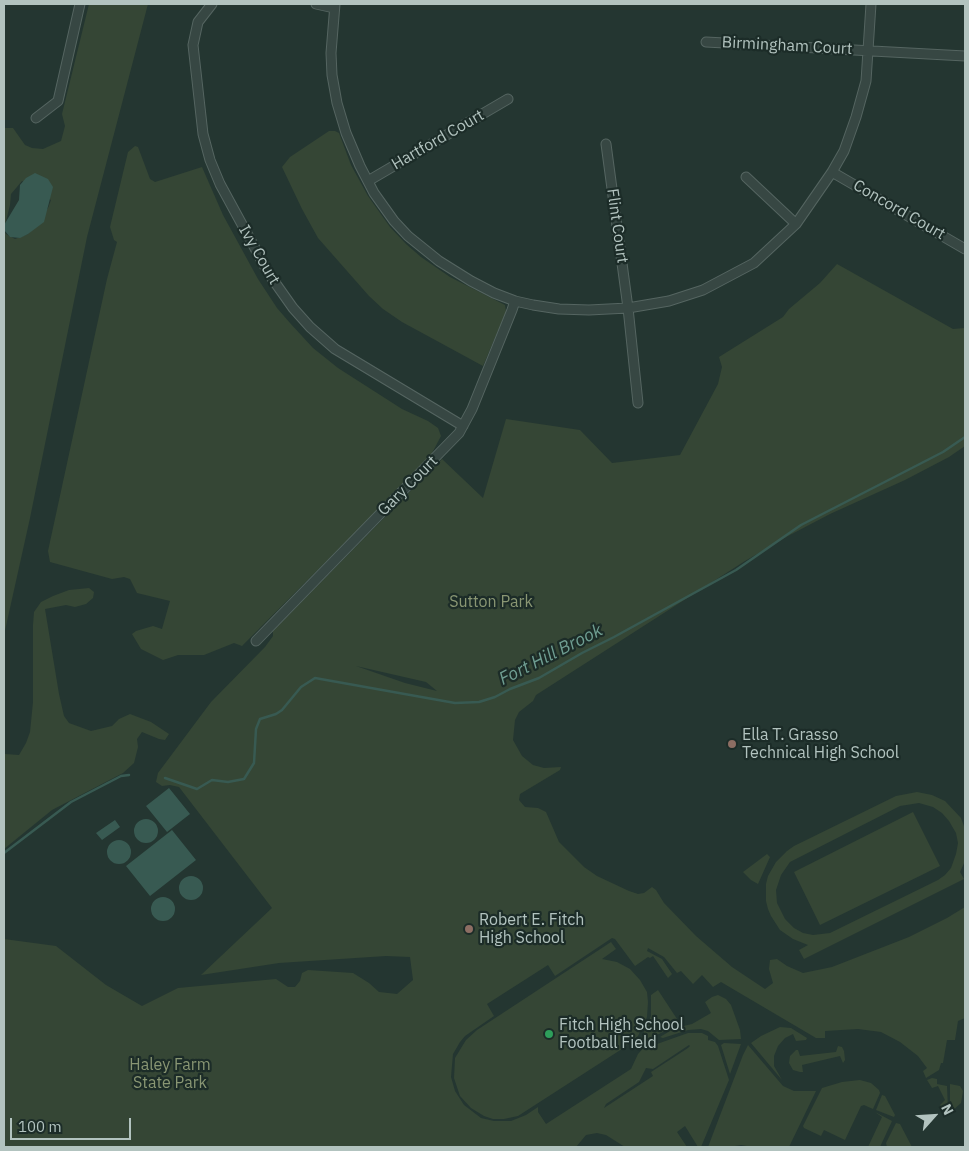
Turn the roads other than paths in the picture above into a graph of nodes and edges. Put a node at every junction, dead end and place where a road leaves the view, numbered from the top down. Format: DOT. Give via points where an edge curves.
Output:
graph roads {
  1 [pos="80,4"];
  2 [pos="212,4"];
  3 [pos="316,4"];
  4 [pos="871,4"];
  5 [pos="334,6"];
  6 [pos="706,42"];
  7 [pos="868,50"];
  8 [pos="965,56"];
  9 [pos="508,99"];
  10 [pos="36,118"];
  11 [pos="606,144"];
  12 [pos="832,172"];
  13 [pos="746,177"];
  14 [pos="368,181"];
  15 [pos="796,224"];
  16 [pos="965,248"];
  17 [pos="515,300"];
  18 [pos="628,308"];
  19 [pos="638,403"];
  20 [pos="463,426"];
  21 [pos="256,641"];
  1 -- 10 [label="street" via="58,101"];
  2 -- 20 [label="street, Ivy Court" via="198,22 193,40 201,126 220,184 269,274 293,308 334,349"];
  3 -- 5 [label="street"];
  4 -- 7 [label="street"];
  5 -- 14 [label="street" via="331,53 334,88 346,133"];
  6 -- 7 [label="street, Birmingham Court"];
  7 -- 8 [label="street, Birmingham Court"];
  7 -- 12 [label="street" via="866,81 856,117 844,151"];
  9 -- 14 [label="street, Hartford Court"];
  11 -- 18 [label="street, Flint Court"];
  12 -- 15 [label="street"];
  12 -- 16 [label="street, Concord Court"];
  13 -- 15 [label="street"];
  14 -- 17 [label="street" via="394,221 427,253 471,281"];
  15 -- 18 [label="street" via="754,263 725,280 669,301"];
  17 -- 18 [label="street" via="559,309"];
  17 -- 20 [label="street, Gary Court"];
  18 -- 19 [label="street, Flint Court"];
  20 -- 21 [label="street, Gary Court"];
}
